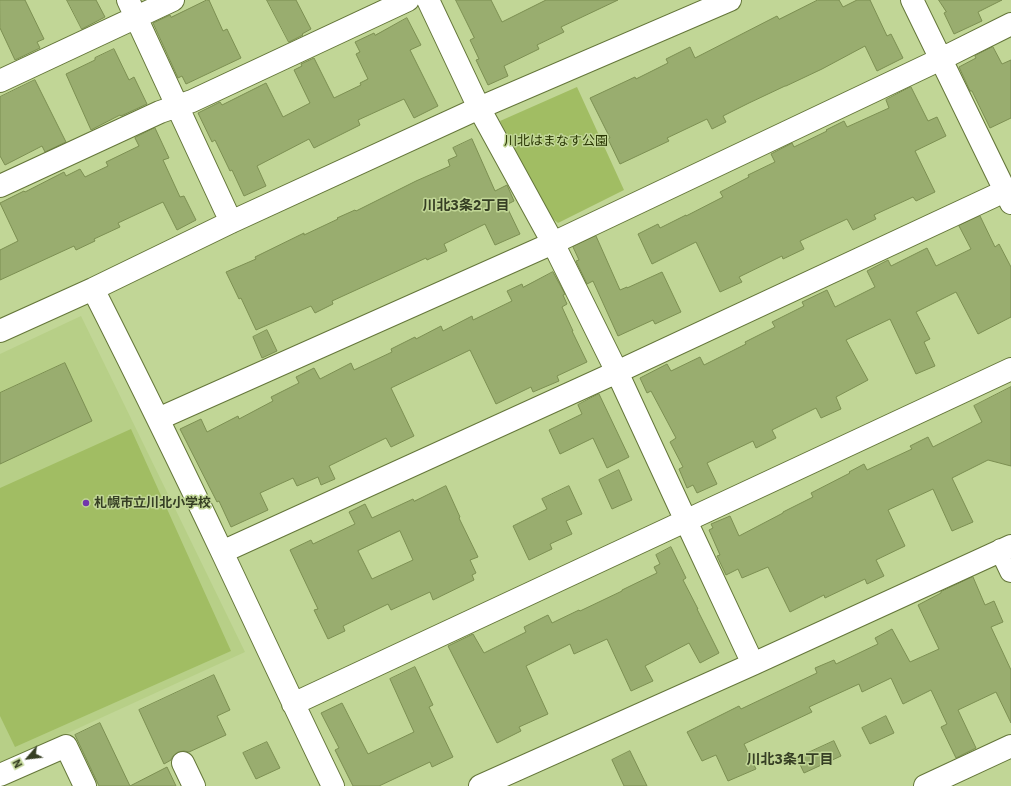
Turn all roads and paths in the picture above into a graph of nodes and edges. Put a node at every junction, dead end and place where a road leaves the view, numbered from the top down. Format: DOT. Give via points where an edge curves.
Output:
graph roads {
  1 [pos="173,0"];
  2 [pos="408,0"];
  3 [pos="428,0"];
  4 [pos="730,0"];
  5 [pos="912,0"];
  6 [pos="132,9"];
  7 [pos="1011,24"];
  8 [pos="941,59"];
  9 [pos="0,81"];
  10 [pos="177,106"];
  11 [pos="479,108"];
  12 [pos="0,186"];
  13 [pos="1008,197"];
  14 [pos="231,222"];
  15 [pos="553,243"];
  16 [pos="94,289"];
  17 [pos="0,331"];
  18 [pos="1011,369"];
  19 [pos="617,372"];
  20 [pos="158,419"];
  21 [pos="686,521"];
  22 [pos="1006,548"];
  23 [pos="222,552"];
  24 [pos="1011,571"];
  25 [pos="753,664"];
  26 [pos="293,704"];
  27 [pos="1011,746"];
  28 [pos="183,763"];
  29 [pos="0,776"];
  30 [pos="85,786"];
  31 [pos="194,786"];
  32 [pos="333,786"];
  33 [pos="480,786"];
  34 [pos="925,786"];
  1 -- 6 [label="street"];
  2 -- 10 [label="street" via="192,102"];
  3 -- 11 [label="street"];
  4 -- 11 [label="street"];
  5 -- 8 [label="street"];
  6 -- 9 [label="street"];
  6 -- 10 [label="street"];
  7 -- 8 [label="street"];
  8 -- 13 [label="street"];
  8 -- 15 [label="street"];
  10 -- 12 [label="street"];
  10 -- 14 [label="street"];
  11 -- 14 [label="street"];
  11 -- 15 [label="street"];
  13 -- 19 [label="street"];
  14 -- 16 [label="street"];
  15 -- 19 [label="street"];
  15 -- 20 [label="street"];
  16 -- 17 [label="street"];
  16 -- 20 [label="street"];
  18 -- 21 [label="street"];
  19 -- 21 [label="street"];
  19 -- 23 [label="street"];
  20 -- 23 [label="street"];
  21 -- 25 [label="street"];
  21 -- 26 [label="street"];
  22 -- 24 [label="street"];
  22 -- 25 [label="street"];
  23 -- 26 [label="street"];
  25 -- 33 [label="street"];
  26 -- 32 [label="street"];
  27 -- 34 [label="street"];
  28 -- 31 [label="street"];
  29 -- 30 [label="street" via="66,746"];
}
